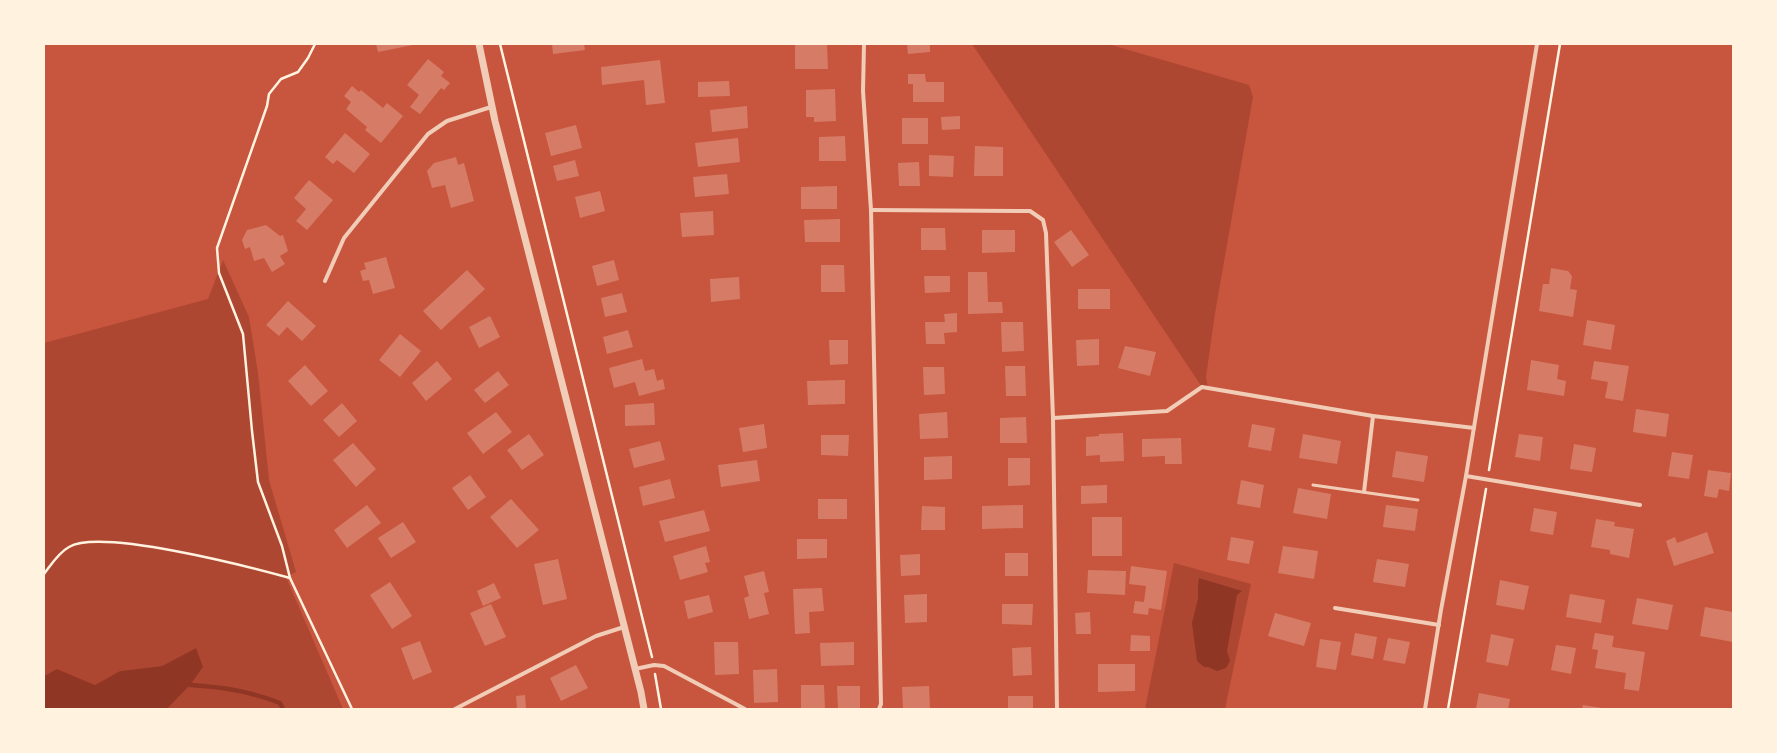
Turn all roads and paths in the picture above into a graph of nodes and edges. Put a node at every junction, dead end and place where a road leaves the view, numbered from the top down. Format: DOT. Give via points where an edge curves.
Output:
graph roads {
  1 [pos="315,44"];
  2 [pos="479,44"];
  3 [pos="500,44"];
  4 [pos="864,44"];
  5 [pos="1537,44"];
  6 [pos="1560,44"];
  7 [pos="491,107"];
  8 [pos="871,210"];
  9 [pos="326,282"];
  10 [pos="1373,416"];
  11 [pos="1053,418"];
  12 [pos="1474,428"];
  13 [pos="1466,476"];
  14 [pos="1487,479"];
  15 [pos="1313,485"];
  16 [pos="1364,492"];
  17 [pos="1418,500"];
  18 [pos="1640,505"];
  19 [pos="44,574"];
  20 [pos="290,578"];
  21 [pos="1335,608"];
  22 [pos="1439,626"];
  23 [pos="624,627"];
  24 [pos="654,665"];
  25 [pos="635,669"];
  26 [pos="352,709"];
  27 [pos="454,709"];
  28 [pos="644,709"];
  29 [pos="661,709"];
  30 [pos="745,709"];
  31 [pos="879,709"];
  32 [pos="1057,709"];
  33 [pos="1425,709"];
  34 [pos="1448,709"];
  1 -- 20 [label="path" via="298,72 281,79 270,94 217,248 219,273 243,334 258,482 282,546"];
  2 -- 7 [label="street"];
  3 -- 24 [label="path"];
  4 -- 8 [label="street" via="863,90"];
  5 -- 12 [label="street"];
  6 -- 14 [label="path"];
  7 -- 9 [label="street" via="447,121 428,134 344,238"];
  7 -- 23 [label="street"];
  8 -- 11 [label="street" via="1030,211 1043,220 1046,233"];
  8 -- 31 [label="street" via="881,696"];
  10 -- 11 [label="street" via="1202,387 1167,411"];
  10 -- 12 [label="street"];
  10 -- 16 [label="street"];
  11 -- 32 [label="street"];
  12 -- 13 [label="street"];
  13 -- 14 [label="street"];
  13 -- 22 [label="street"];
  14 -- 18 [label="street"];
  14 -- 34 [label="path"];
  15 -- 16 [label="lane"];
  16 -- 17 [label="lane"];
  19 -- 20 [label="path" via="69,547 91,542 189,553"];
  20 -- 26 [label="path"];
  21 -- 22 [label="street"];
  22 -- 33 [label="street"];
  23 -- 25 [label="street"];
  23 -- 27 [label="street" via="596,636"];
  24 -- 25 [label="street"];
  24 -- 29 [label="path"];
  24 -- 30 [label="street" via="664,666"];
  25 -- 28 [label="street"];
}
